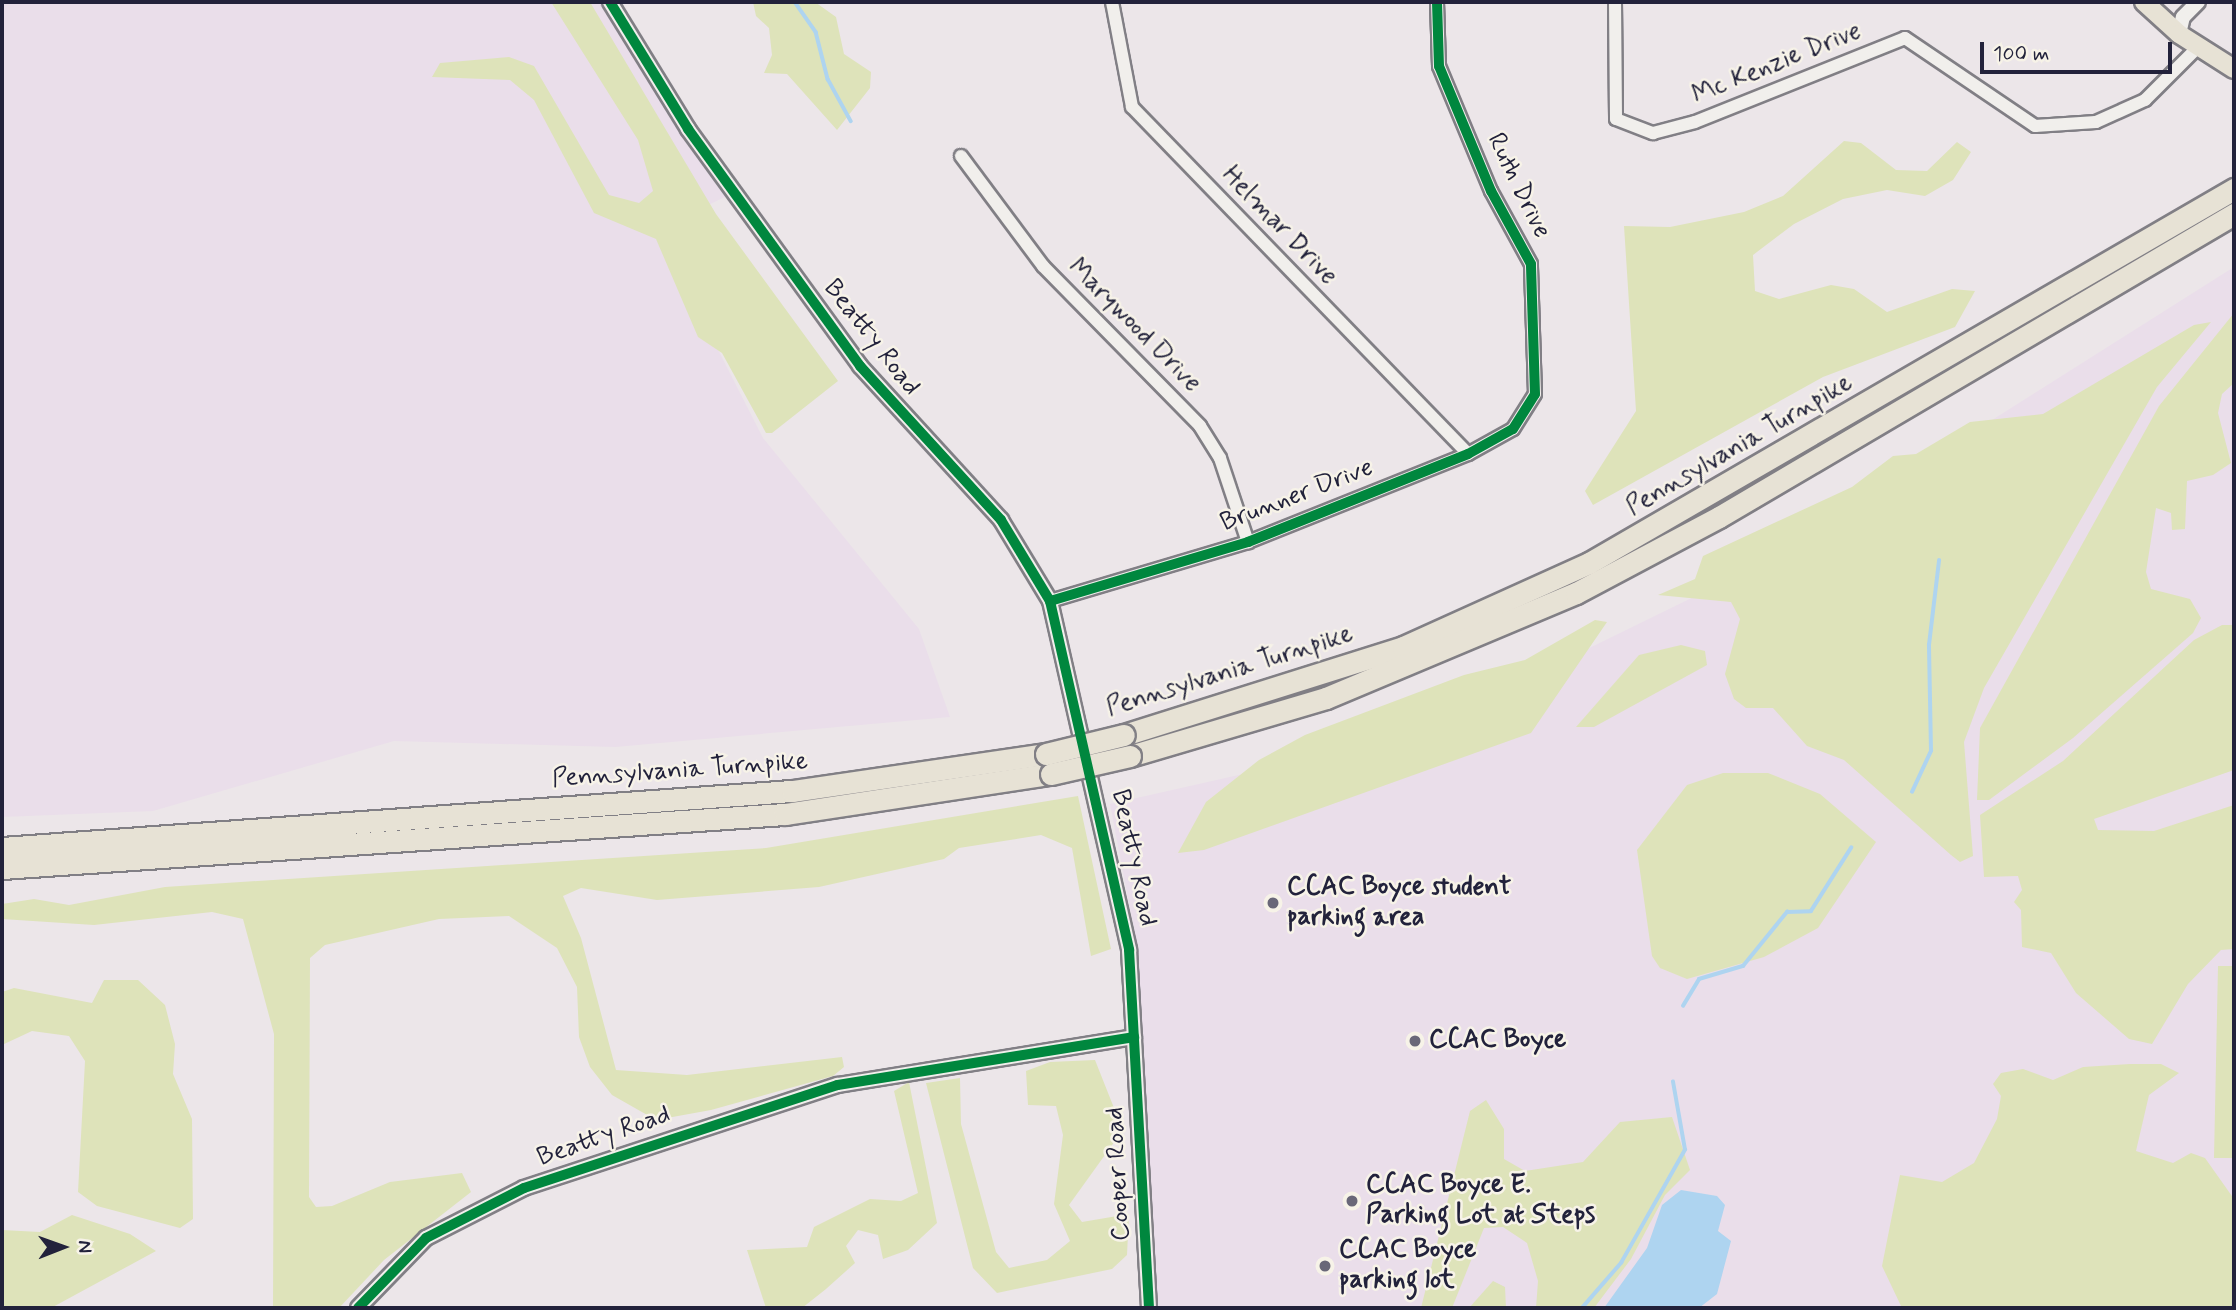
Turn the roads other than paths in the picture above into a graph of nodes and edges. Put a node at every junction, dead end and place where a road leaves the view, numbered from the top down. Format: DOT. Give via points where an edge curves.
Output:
graph roads {
  1 [pos="610,2"];
  2 [pos="1112,2"];
  3 [pos="1437,2"];
  4 [pos="1615,2"];
  5 [pos="2144,2"];
  6 [pos="2197,2"];
  7 [pos="2179,34"];
  8 [pos="2197,48"];
  9 [pos="2234,69"];
  10 [pos="961,156"];
  11 [pos="2234,189"];
  12 [pos="2234,214"];
  13 [pos="1535,394"];
  14 [pos="1468,454"];
  15 [pos="1248,542"];
  16 [pos="1050,601"];
  17 [pos="1127,745"];
  18 [pos="1049,764"];
  19 [pos="2,848"];
  20 [pos="2,869"];
  21 [pos="1134,1037"];
  22 [pos="358,1308"];
  23 [pos="1149,1308"];
  1 -- 16 [label="street, Beatty Road" via="726,183 860,366 1000,520"];
  2 -- 14 [label="street, Helmar Drive" via="1132,107"];
  3 -- 13 [label="street, Ruth Drive" via="1439,66 1491,191 1531,264"];
  4 -- 8 [label="street, Mc Kenzie Drive" via="1616,119 1653,133 1695,122 1905,38 2035,126 2096,122 2145,100"];
  5 -- 7 [label="main road"];
  6 -- 7 [label="street" via="2183,17"];
  7 -- 8 [label="main road"];
  8 -- 9 [label="main road"];
  10 -- 15 [label="street, Marywood Drive" via="1043,267 1200,426 1220,458"];
  11 -- 17 [label="highway, Pennsylvania Turnpike" via="1589,563 1403,647"];
  12 -- 17 [label="highway, Pennsylvania Turnpike" via="1675,542 1576,593 1326,698"];
  13 -- 14 [label="street, Brunner Drive" via="1513,429"];
  14 -- 15 [label="street, Brunner Drive"];
  15 -- 16 [label="street, Brunner Drive"];
  16 -- 21 [label="street, Beatty Road" via="1121,906"];
  17 -- 18 [label="highway, Pennsylvania Turnpike, bridge"];
  18 -- 19 [label="highway, Pennsylvania Turnpike" via="792,792"];
  18 -- 20 [label="highway, Pennsylvania Turnpike" via="785,814"];
  21 -- 22 [label="street, Beatty Road" via="838,1085 524,1188 426,1238"];
  21 -- 23 [label="street, Cooper Road"];
}
